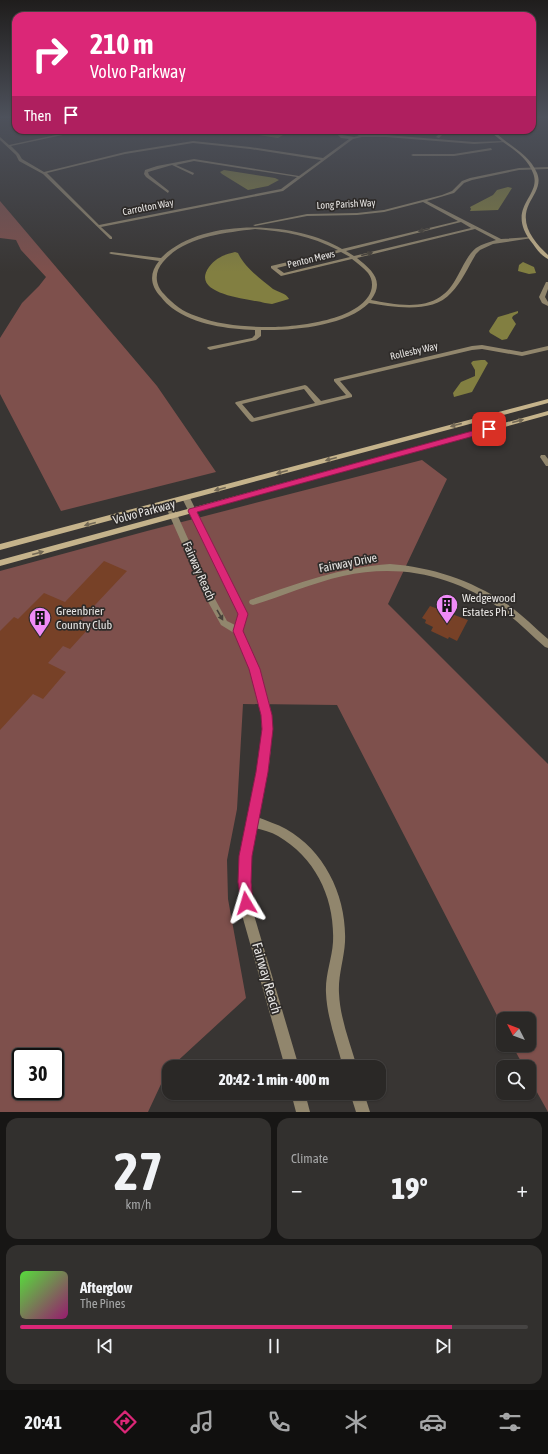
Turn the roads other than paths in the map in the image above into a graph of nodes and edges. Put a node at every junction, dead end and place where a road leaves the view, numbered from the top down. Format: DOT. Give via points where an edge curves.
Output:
graph roads {
  1 [pos="533,168"];
  2 [pos="36,169"];
  3 [pos="61,169"];
  4 [pos="150,169"];
  5 [pos="182,169"];
  6 [pos="253,169"];
  7 [pos="311,169"];
  8 [pos="525,169"];
  9 [pos="44,173"];
  10 [pos="193,174"];
  11 [pos="301,177"];
  12 [pos="168,192"];
  13 [pos="425,202"];
  14 [pos="289,218"];
  15 [pos="462,221"];
  16 [pos="98,226"];
  17 [pos="474,228"];
  18 [pos="235,230"];
  19 [pos="287,230"];
  20 [pos="110,238"];
  21 [pos="530,238"];
  22 [pos="501,241"];
  23 [pos="342,250"];
  24 [pos="111,253"];
  25 [pos="353,258"];
  26 [pos="548,258"];
  27 [pos="162,260"];
  28 [pos="547,286"];
  29 [pos="368,301"];
  30 [pos="548,304"];
  31 [pos="258,329"];
  32 [pos="210,348"];
  33 [pos="548,348"];
  34 [pos="548,401"];
  35 [pos="320,403"];
  36 [pos="548,413"];
  37 [pos="543,457"];
  38 [pos="548,464"];
  39 [pos="186,498"];
  40 [pos="168,503"];
  41 [pos="192,511"];
  42 [pos="174,516"];
  43 [pos="0,547"];
  44 [pos="0,563"];
  45 [pos="253,602"];
  46 [pos="238,631"];
  47 [pos="548,644"];
  48 [pos="252,821"];
  49 [pos="290,1060"];
  50 [pos="348,1060"];
  51 [pos="300,1100"];
  52 [pos="359,1100"];
  53 [pos="303,1112"];
  54 [pos="363,1112"];
  1 -- 21 [label="main road" via="538,183 523,218"];
  2 -- 9 [label="street"];
  3 -- 9 [label="street"];
  4 -- 12 [label="street" via="146,174"];
  5 -- 10 [label="street"];
  6 -- 11 [label="street"];
  7 -- 11 [label="street, Carrolton Way"];
  8 -- 13 [label="street, Long Parish Way" via="472,179 463,182 449,194"];
  9 -- 16 [label="street"];
  11 -- 16 [label="street, Carrolton Way" via="282,190"];
  13 -- 14 [label="street, Long Parish Way" via="365,214 314,214"];
  13 -- 15 [label="street"];
  14 -- 18 [label="street, Long Parish Way"];
  14 -- 19 [label="street" via="282,225"];
  15 -- 17 [label="street"];
  15 -- 23 [label="street, Penton Mews, one-way"];
  16 -- 20 [label="street"];
  17 -- 22 [label="street"];
  25 -- 17 [label="street, Penton Mews, one-way"];
  18 -- 19 [label="street"];
  18 -- 27 [label="street" via="190,242"];
  19 -- 23 [label="street" via="316,237"];
  21 -- 22 [label="street"];
  21 -- 26 [label="main road"];
  22 -- 29 [label="street" via="476,250 449,292 443,297 409,306"];
  23 -- 25 [label="street"];
  23 -- 25 [label="street, Penton Mews" via="273,267 283,275"];
  24 -- 27 [label="street"];
  25 -- 29 [label="street" via="373,276 374,288"];
  27 -- 31 [label="street" via="154,275 155,285 163,297 176,308 216,324"];
  28 -- 30 [label="street" via="542,297"];
  29 -- 31 [label="street" via="349,314 322,324 294,329"];
  31 -- 32 [label="street" via="258,336 254,339"];
  33 -- 35 [label="street, Rollesby Way" via="522,354 482,347 472,348 336,380 350,396"];
  34 -- 39 [label="main road, Volvo Parkway, one-way"];
  35 -- 35 [label="street, Rollesby Way" via="252,420 238,403 305,388"];
  41 -- 36 [label="main road, Volvo Parkway, one-way"];
  37 -- 38 [label="street"];
  39 -- 40 [label="main road, Volvo Parkway"];
  39 -- 41 [label="street, Fairway Reach"];
  40 -- 42 [label="street, Fairway Reach"];
  40 -- 43 [label="main road, Volvo Parkway, one-way"];
  41 -- 42 [label="main road, Volvo Parkway"];
  41 -- 46 [label="street, Fairway Reach" via="243,614"];
  44 -- 42 [label="main road, Volvo Parkway, one-way"];
  42 -- 46 [label="street, Fairway Reach, one-way" via="211,600 224,622"];
  45 -- 47 [label="street, Fairway Drive" via="331,576 373,568 400,568 440,575 477,590 503,606"];
  46 -- 48 [label="street, Fairway Reach" via="254,669 267,722 262,772"];
  48 -- 49 [label="street, Fairway Reach" via="245,856 244,892 248,915"];
  48 -- 50 [label="street" via="285,834 311,856 328,881 336,899 339,943 333,978 333,998"];
  51 -- 53 [label="street"];
  52 -- 54 [label="street"];
}
